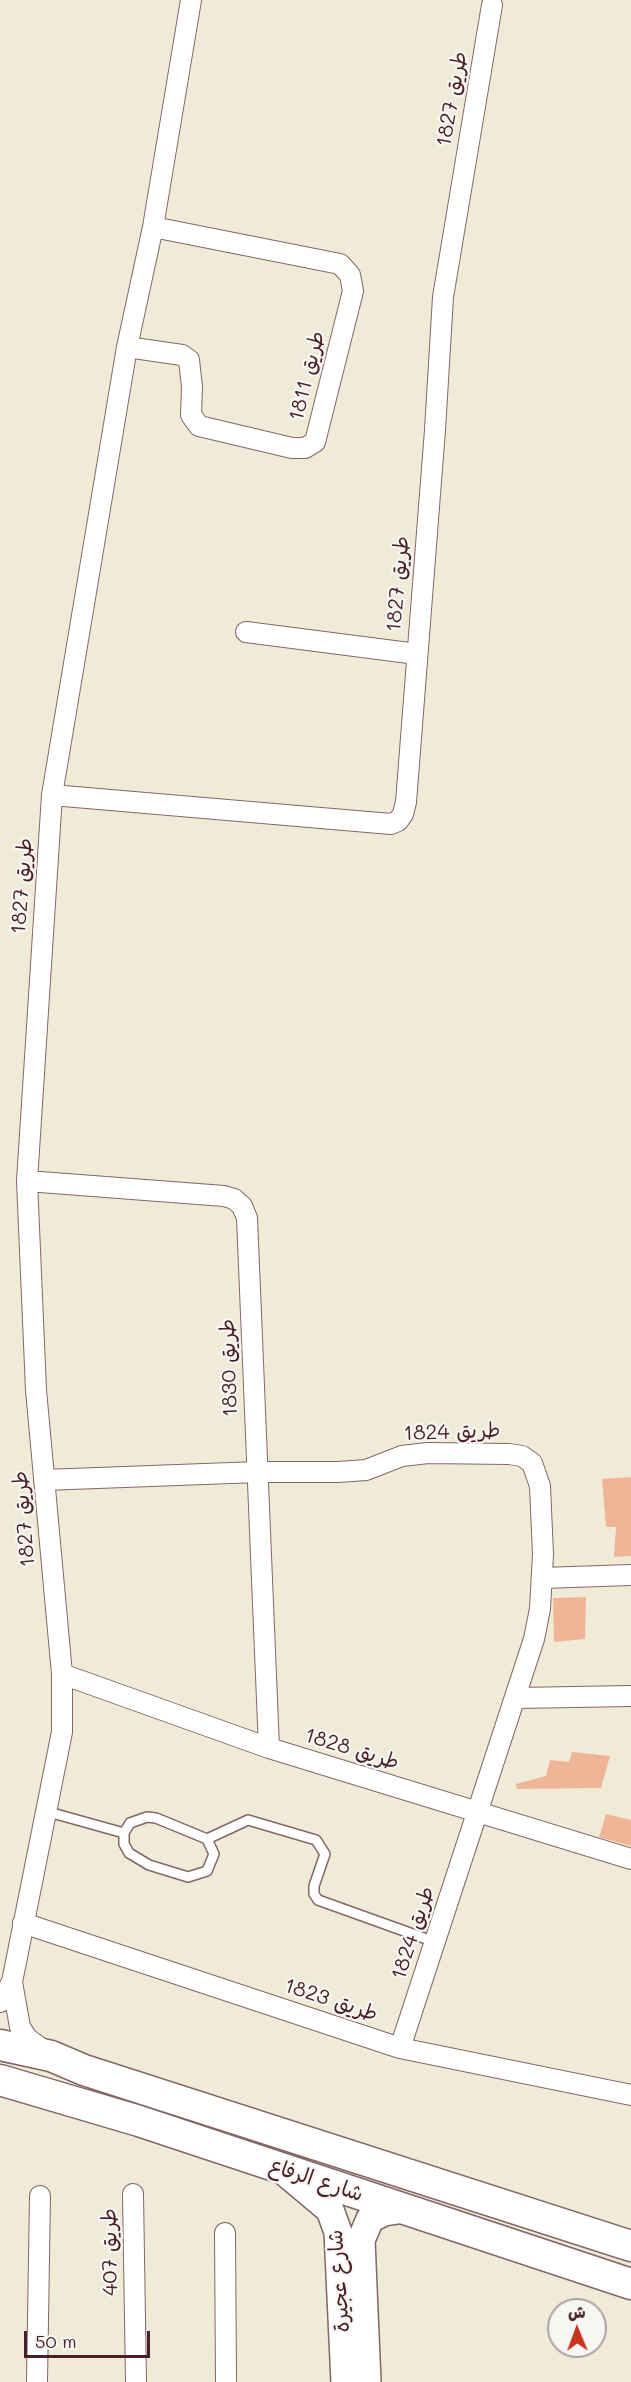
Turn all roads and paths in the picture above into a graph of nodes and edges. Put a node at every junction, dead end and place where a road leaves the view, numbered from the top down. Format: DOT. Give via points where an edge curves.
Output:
graph roads {
  1 [pos="191,0"];
  2 [pos="493,4"];
  3 [pos="153,228"];
  4 [pos="128,347"];
  5 [pos="246,632"];
  6 [pos="417,654"];
  7 [pos="52,795"];
  8 [pos="27,1181"];
  9 [pos="258,1472"];
  10 [pos="44,1480"];
  11 [pos="631,1575"];
  12 [pos="542,1578"];
  13 [pos="62,1674"];
  14 [pos="631,1696"];
  15 [pos="517,1698"];
  16 [pos="269,1748"];
  17 [pos="45,1810"];
  18 [pos="479,1813"];
  19 [pos="124,1833"];
  20 [pos="207,1839"];
  21 [pos="631,1859"];
  22 [pos="23,1923"];
  23 [pos="435,1942"];
  24 [pos="12,1982"];
  25 [pos="0,2002"];
  26 [pos="0,2045"];
  27 [pos="400,2048"];
  28 [pos="51,2056"];
  29 [pos="0,2080"];
  30 [pos="631,2095"];
  31 [pos="280,2169"];
  32 [pos="133,2194"];
  33 [pos="40,2196"];
  34 [pos="405,2209"];
  35 [pos="225,2233"];
  36 [pos="631,2246"];
  37 [pos="631,2284"];
  38 [pos="37,2382"];
  39 [pos="136,2382"];
  40 [pos="226,2382"];
  41 [pos="345,2382"];
  42 [pos="367,2382"];
  1 -- 3 [label="street, طريق 1827"];
  2 -- 6 [label="street, طريق 1827" via="443,297"];
  3 -- 4 [label="street, طريق 1827"];
  3 -- 4 [label="street, طريق 1811" via="340,264 350,275 353,291 315,442 304,448 292,448 199,426 191,416 189,360 182,355"];
  4 -- 7 [label="street, طريق 1827"];
  5 -- 6 [label="street"];
  6 -- 7 [label="street, طريق 1827" via="406,802 398,821 391,824"];
  7 -- 8 [label="street, طريق 1827"];
  8 -- 9 [label="street, طريق 1830" via="224,1196 242,1206 247,1218"];
  8 -- 10 [label="street, طريق 1827"];
  9 -- 10 [label="street, طريق 1824"];
  9 -- 12 [label="street, طريق 1824" via="366,1470 402,1456 428,1453 522,1456 532,1463 540,1486"];
  9 -- 16 [label="street, طريق 1830"];
  10 -- 13 [label="street, طريق 1827"];
  11 -- 12 [label="street"];
  12 -- 15 [label="street, طريق 1824" via="534,1639"];
  13 -- 16 [label="street, طريق 1828"];
  13 -- 17 [label="street, طريق 1827" via="62,1732"];
  14 -- 15 [label="street"];
  15 -- 18 [label="street, طريق 1824"];
  16 -- 18 [label="street, طريق 1828"];
  17 -- 19 [label="lane"];
  17 -- 22 [label="street, طريق 1827"];
  18 -- 21 [label="street, طريق 1828"];
  18 -- 23 [label="street, طريق 1824"];
  19 -- 20 [label="lane" via="130,1823 147,1817"];
  19 -- 20 [label="lane" via="124,1844 138,1860 188,1877 207,1871 212,1863 214,1854"];
  20 -- 23 [label="lane" via="248,1820 316,1840 325,1854 314,1886 318,1900"];
  22 -- 24 [label="street, طريق 1827"];
  22 -- 27 [label="street, طريق 1823"];
  23 -- 27 [label="street, طريق 1824"];
  24 -- 25 [label="street, طريق 1827"];
  24 -- 28 [label="street, طريق 1827" via="20,2027 27,2038"];
  26 -- 28 [label="main road, شارع الرفاع"];
  27 -- 30 [label="street, طريق 1823"];
  28 -- 36 [label="main road, شارع الرفاع" via="84,2070"];
  29 -- 31 [label="main road, شارع الرفاع" via="139,2121"];
  31 -- 34 [label="main road, شارع الرفاع"];
  31 -- 41 [label="street, شارع عجيرة" via="330,2210 338,2232"];
  32 -- 39 [label="street, طريق 407"];
  33 -- 38 [label="street"];
  34 -- 37 [label="main road, شارع الرفاع"];
  34 -- 42 [label="street, شارع عجيرة" via="370,2219 361,2240"];
  35 -- 40 [label="street"];
}
